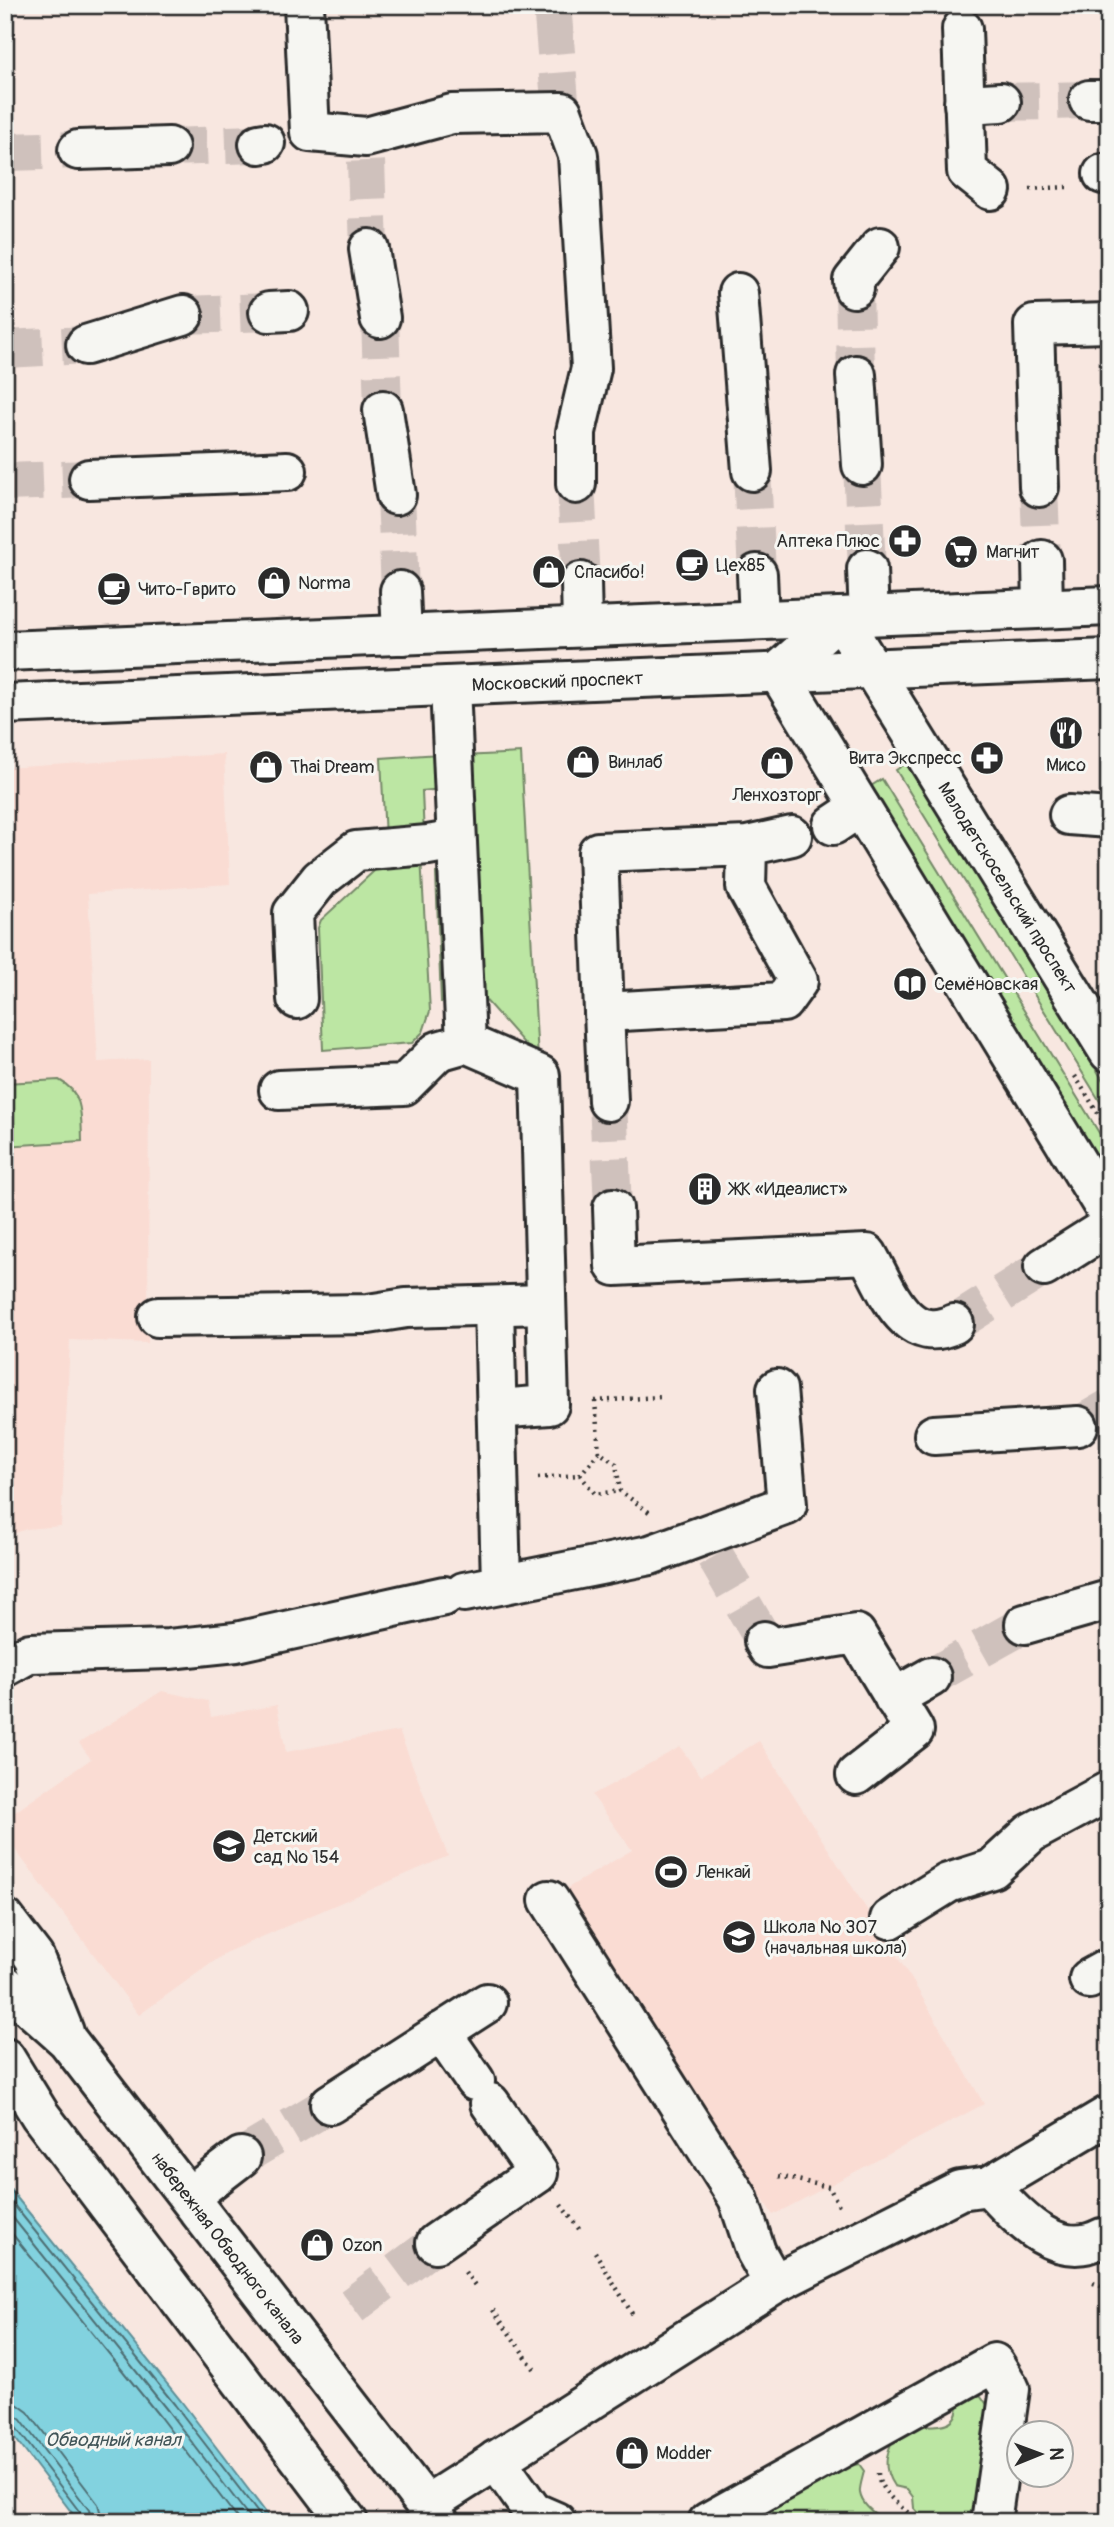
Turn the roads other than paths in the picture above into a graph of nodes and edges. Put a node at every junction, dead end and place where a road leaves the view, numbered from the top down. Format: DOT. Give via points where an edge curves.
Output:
graph roads {
  1 [pos="304,5"];
  2 [pos="962,29"];
  3 [pos="169,147"];
  4 [pos="78,150"];
  5 [pos="991,190"];
  6 [pos="880,247"];
  7 [pos="369,249"];
  8 [pos="854,288"];
  9 [pos="738,293"];
  10 [pos="183,315"];
  11 [pos="380,318"];
  12 [pos="1109,323"];
  13 [pos="86,345"];
  14 [pos="856,375"];
  15 [pos="383,410"];
  16 [pos="862,465"];
  17 [pos="287,471"];
  18 [pos="752,471"];
  19 [pos="89,479"];
  20 [pos="576,484"];
  21 [pos="1039,486"];
  22 [pos="396,495"];
  23 [pos="1042,560"];
  24 [pos="867,569"];
  25 [pos="757,574"];
  26 [pos="580,582"];
  27 [pos="400,591"];
  28 [pos="1109,606"];
  29 [pos="1043,608"];
  30 [pos="855,616"];
  31 [pos="759,620"];
  32 [pos="582,627"];
  33 [pos="402,635"];
  34 [pos="5,651"];
  35 [pos="1109,659"];
  36 [pos="872,669"];
  37 [pos="778,672"];
  38 [pos="450,686"];
  39 [pos="5,705"];
  40 [pos="1069,815"];
  41 [pos="1109,818"];
  42 [pos="792,836"];
  43 [pos="456,840"];
  44 [pos="747,846"];
  45 [pos="297,999"];
  46 [pos="604,1012"];
  47 [pos="466,1043"];
  48 [pos="1109,1052"];
  49 [pos="279,1090"];
  50 [pos="608,1101"];
  51 [pos="613,1208"];
  52 [pos="1109,1215"];
  53 [pos="1109,1226"];
  54 [pos="1044,1267"];
  55 [pos="546,1304"];
  56 [pos="494,1306"];
  57 [pos="158,1317"];
  58 [pos="954,1324"];
  59 [pos="777,1389"];
  60 [pos="497,1409"];
  61 [pos="1078,1426"];
  62 [pos="934,1435"];
  63 [pos="500,1584"];
  64 [pos="1109,1600"];
  65 [pos="1025,1624"];
  66 [pos="764,1641"];
  67 [pos="5,1667"];
  68 [pos="931,1676"];
  69 [pos="894,1698"];
  70 [pos="856,1775"];
  71 [pos="1109,1791"];
  72 [pos="549,1900"];
  73 [pos="5,1919"];
  74 [pos="890,1919"];
  75 [pos="5,1985"];
  76 [pos="487,2003"];
  77 [pos="441,2032"];
  78 [pos="67,2040"];
  79 [pos="5,2058"];
  80 [pos="5,2092"];
  81 [pos="330,2104"];
  82 [pos="40,2115"];
  83 [pos="1109,2115"];
  84 [pos="241,2157"];
  85 [pos="989,2186"];
  86 [pos="189,2197"];
  87 [pos="1102,2238"];
  88 [pos="436,2243"];
  89 [pos="774,2284"];
  90 [pos="496,2460"];
  91 [pos="433,2513"];
  92 [pos="348,2522"];
  93 [pos="556,2522"];
  94 [pos="708,2522"];
  95 [pos="991,2522"];
  1 -- 20 [label="main road" via="310,132 366,149 452,114 561,107 578,155 591,368 576,432"];
  2 -- 5 [label="main road" via="983,103 967,171"];
  3 -- 4 [label="main road"];
  6 -- 8 [label="main road" via="853,281"];
  7 -- 11 [label="main road"];
  9 -- 18 [label="main road"];
  10 -- 13 [label="main road"];
  12 -- 21 [label="main road" via="1034,325"];
  14 -- 16 [label="main road"];
  15 -- 22 [label="main road"];
  17 -- 19 [label="main road"];
  23 -- 29 [label="main road"];
  24 -- 30 [label="main road"];
  25 -- 31 [label="main road"];
  26 -- 32 [label="main road"];
  27 -- 33 [label="main road"];
  28 -- 29 [label="main road"];
  29 -- 30 [label="main road"];
  30 -- 31 [label="main road"];
  30 -- 36 [label="main road, Малодетскосельский проспект"];
  30 -- 37 [label="main road"];
  31 -- 32 [label="main road"];
  32 -- 33 [label="main road"];
  33 -- 34 [label="main road"];
  35 -- 36 [label="main road, Московский проспект"];
  36 -- 37 [label="main road, Московский проспект"];
  36 -- 48 [label="main road, Малодетскосельский проспект"];
  37 -- 38 [label="main road, Московский проспект"];
  37 -- 52 [label="main road" via="847,816 974,1018"];
  38 -- 39 [label="main road, Московский проспект"];
  38 -- 43 [label="main road"];
  40 -- 41 [label="main road"];
  42 -- 44 [label="main road"];
  43 -- 45 [label="main road" via="356,851 320,879 293,913"];
  43 -- 47 [label="main road"];
  44 -- 46 [label="main road" via="598,852"];
  44 -- 46 [label="main road" via="746,887 798,981 783,1002"];
  46 -- 50 [label="main road"];
  47 -- 49 [label="main road" via="438,1051 404,1085"];
  47 -- 55 [label="main road" via="540,1075"];
  51 -- 58 [label="main road" via="615,1266 867,1254 909,1323 926,1330"];
  53 -- 54 [label="main road"];
  55 -- 56 [label="main road"];
  55 -- 60 [label="main road" via="549,1405"];
  56 -- 57 [label="main road" via="405,1308 368,1314"];
  56 -- 60 [label="main road"];
  59 -- 63 [label="main road" via="787,1505 703,1544"];
  60 -- 63 [label="main road"];
  61 -- 62 [label="main road"];
  63 -- 67 [label="main road" via="236,1642 30,1653"];
  64 -- 65 [label="main road"];
  66 -- 69 [label="main road" via="768,1648 856,1634"];
  68 -- 69 [label="main road"];
  69 -- 70 [label="main road" via="914,1730"];
  71 -- 74 [label="main road" via="1031,1833 992,1869 948,1883"];
  72 -- 89 [label="main road" via="738,2198 755,2252"];
  73 -- 78 [label="main road" via="34,1957"];
  75 -- 78 [label="main road, набережная Обводного канала"];
  76 -- 77 [label="main road"];
  77 -- 81 [label="main road"];
  77 -- 88 [label="main road" via="538,2173"];
  78 -- 86 [label="main road, набережная Обводного канала"];
  79 -- 82 [label="main road"];
  80 -- 82 [label="main road"];
  82 -- 92 [label="main road"];
  83 -- 85 [label="main road"];
  84 -- 86 [label="main road"];
  85 -- 87 [label="main road" via="1023,2221 1048,2237 1069,2246 1089,2245"];
  85 -- 89 [label="main road" via="960,2190"];
  86 -- 91 [label="main road, набережная Обводного канала"];
  89 -- 90 [label="main road"];
  90 -- 91 [label="main road"];
  90 -- 93 [label="main road" via="533,2512"];
  94 -- 95 [label="main road" via="994,2363 1010,2389"];
}
